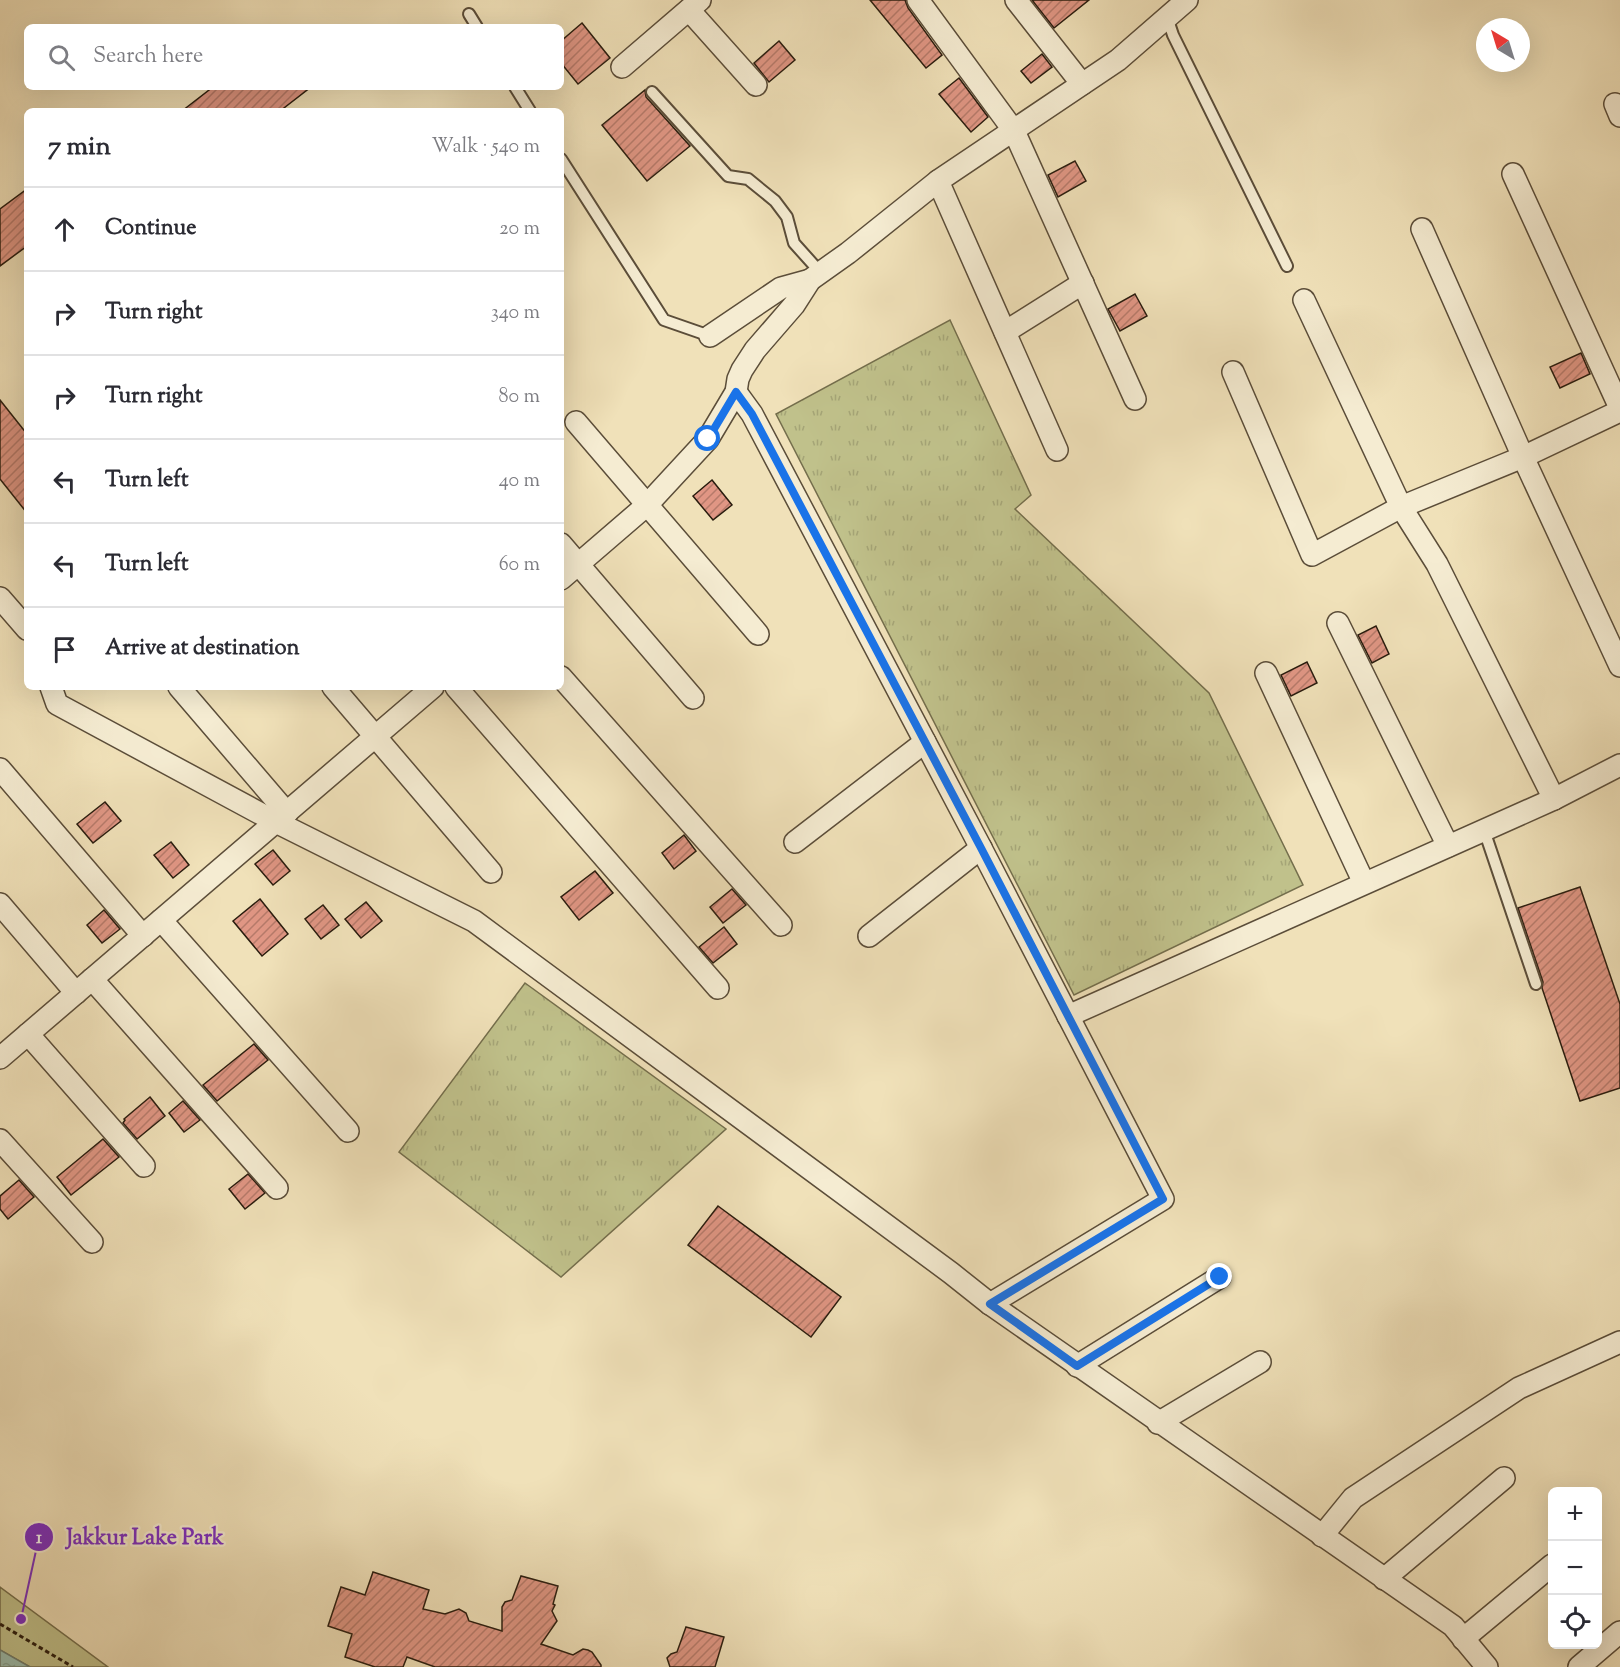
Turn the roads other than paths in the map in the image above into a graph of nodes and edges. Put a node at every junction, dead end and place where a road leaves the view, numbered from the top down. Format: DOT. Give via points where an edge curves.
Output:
graph roads {
  1 [pos="918,0"];
  2 [pos="1016,0"];
  3 [pos="1186,0"];
  4 [pos="694,5"];
  5 [pos="469,14"];
  6 [pos="1167,17"];
  7 [pos="475,24"];
  8 [pos="622,67"];
  9 [pos="1082,84"];
  10 [pos="756,85"];
  11 [pos="517,90"];
  12 [pos="652,92"];
  13 [pos="528,108"];
  14 [pos="1014,131"];
  15 [pos="564,164"];
  16 [pos="1513,174"];
  17 [pos="938,182"];
  18 [pos="1422,230"];
  19 [pos="1287,266"];
  20 [pos="815,276"];
  21 [pos="1083,283"];
  22 [pos="1304,300"];
  23 [pos="1005,332"];
  24 [pos="710,336"];
  25 [pos="1233,372"];
  26 [pos="736,392"];
  27 [pos="1135,399"];
  28 [pos="1620,410"];
  29 [pos="576,422"];
  30 [pos="1057,450"];
  31 [pos="1522,457"];
  32 [pos="647,505"];
  33 [pos="1401,507"];
  34 [pos="564,548"];
  35 [pos="578,564"];
  36 [pos="564,576"];
  37 [pos="0,598"];
  38 [pos="1338,623"];
  39 [pos="24,626"];
  40 [pos="758,634"];
  41 [pos="1620,666"];
  42 [pos="1266,673"];
  43 [pos="564,680"];
  44 [pos="52,690"];
  45 [pos="181,690"];
  46 [pos="336,690"];
  47 [pos="430,690"];
  48 [pos="459,690"];
  49 [pos="693,698"];
  50 [pos="376,737"];
  51 [pos="925,742"];
  52 [pos="1620,765"];
  53 [pos="0,769"];
  54 [pos="1554,799"];
  55 [pos="281,817"];
  56 [pos="1484,830"];
  57 [pos="795,842"];
  58 [pos="1448,846"];
  59 [pos="981,848"];
  60 [pos="491,872"];
  61 [pos="1365,883"];
  62 [pos="0,904"];
  63 [pos="161,920"];
  64 [pos="781,925"];
  65 [pos="143,936"];
  66 [pos="869,936"];
  67 [pos="93,979"];
  68 [pos="1536,984"];
  69 [pos="717,988"];
  70 [pos="76,993"];
  71 [pos="1068,1016"];
  72 [pos="28,1034"];
  73 [pos="0,1058"];
  74 [pos="348,1131"];
  75 [pos="0,1140"];
  76 [pos="144,1166"];
  77 [pos="277,1188"];
  78 [pos="92,1242"];
  79 [pos="1220,1277"];
  80 [pos="990,1304"];
  81 [pos="1620,1342"];
  82 [pos="1260,1362"];
  83 [pos="1077,1366"];
  84 [pos="1158,1423"];
  85 [pos="1504,1478"];
  86 [pos="1322,1536"];
  87 [pos="1548,1567"];
  88 [pos="1384,1579"];
  89 [pos="1620,1632"];
  90 [pos="1463,1639"];
  91 [pos="1487,1667"];
  92 [pos="1579,1667"];
  1 -- 14 [label="street"];
  2 -- 9 [label="street"];
  3 -- 6 [label="street"];
  4 -- 8 [label="street"];
  4 -- 10 [label="street"];
  5 -- 7 [label="lane"];
  6 -- 9 [label="street" via="1118,60"];
  6 -- 19 [label="lane"];
  9 -- 14 [label="street"];
  11 -- 13 [label="lane"];
  12 -- 20 [label="lane" via="728,176 748,179 775,201 787,217 794,243"];
  14 -- 17 [label="street"];
  14 -- 21 [label="street"];
  15 -- 24 [label="lane" via="664,320"];
  16 -- 28 [label="street"];
  17 -- 20 [label="street"];
  17 -- 23 [label="street"];
  18 -- 31 [label="street"];
  20 -- 24 [label="street" via="781,288"];
  20 -- 26 [label="street" via="755,350 738,379"];
  21 -- 23 [label="street"];
  21 -- 27 [label="street"];
  22 -- 33 [label="street"];
  23 -- 30 [label="street"];
  25 -- 33 [label="street" via="1312,555"];
  26 -- 32 [label="street" via="708,439"];
  26 -- 51 [label="street" via="752,414"];
  28 -- 31 [label="street"];
  29 -- 32 [label="street"];
  31 -- 33 [label="street"];
  31 -- 41 [label="street"];
  32 -- 35 [label="street"];
  32 -- 40 [label="street"];
  33 -- 54 [label="street" via="1437,564"];
  34 -- 35 [label="street"];
  35 -- 36 [label="street"];
  35 -- 49 [label="street"];
  37 -- 39 [label="street"];
  38 -- 58 [label="street"];
  42 -- 61 [label="street"];
  43 -- 64 [label="street"];
  44 -- 55 [label="street" via="57,704"];
  45 -- 55 [label="street"];
  46 -- 50 [label="street"];
  47 -- 50 [label="street"];
  48 -- 69 [label="street"];
  50 -- 55 [label="street"];
  50 -- 60 [label="street"];
  51 -- 57 [label="street"];
  51 -- 59 [label="street"];
  52 -- 54 [label="street"];
  53 -- 65 [label="street"];
  54 -- 56 [label="street"];
  55 -- 63 [label="street"];
  55 -- 80 [label="street" via="474,921"];
  56 -- 58 [label="street"];
  56 -- 68 [label="lane"];
  58 -- 61 [label="street"];
  59 -- 66 [label="street"];
  59 -- 71 [label="street"];
  61 -- 71 [label="street"];
  62 -- 70 [label="street"];
  63 -- 65 [label="street"];
  63 -- 74 [label="street"];
  65 -- 67 [label="street"];
  67 -- 70 [label="street"];
  67 -- 77 [label="street"];
  70 -- 72 [label="street"];
  71 -- 80 [label="street" via="1163,1199"];
  72 -- 73 [label="street"];
  72 -- 76 [label="street"];
  75 -- 78 [label="street"];
  79 -- 83 [label="street"];
  80 -- 83 [label="street"];
  81 -- 86 [label="street" via="1519,1388 1353,1498"];
  82 -- 84 [label="street"];
  83 -- 84 [label="street"];
  84 -- 86 [label="street"];
  85 -- 88 [label="street"];
  86 -- 88 [label="street"];
  87 -- 90 [label="street"];
  88 -- 90 [label="street" via="1453,1626"];
  89 -- 92 [label="street"];
  90 -- 91 [label="street"];
}
